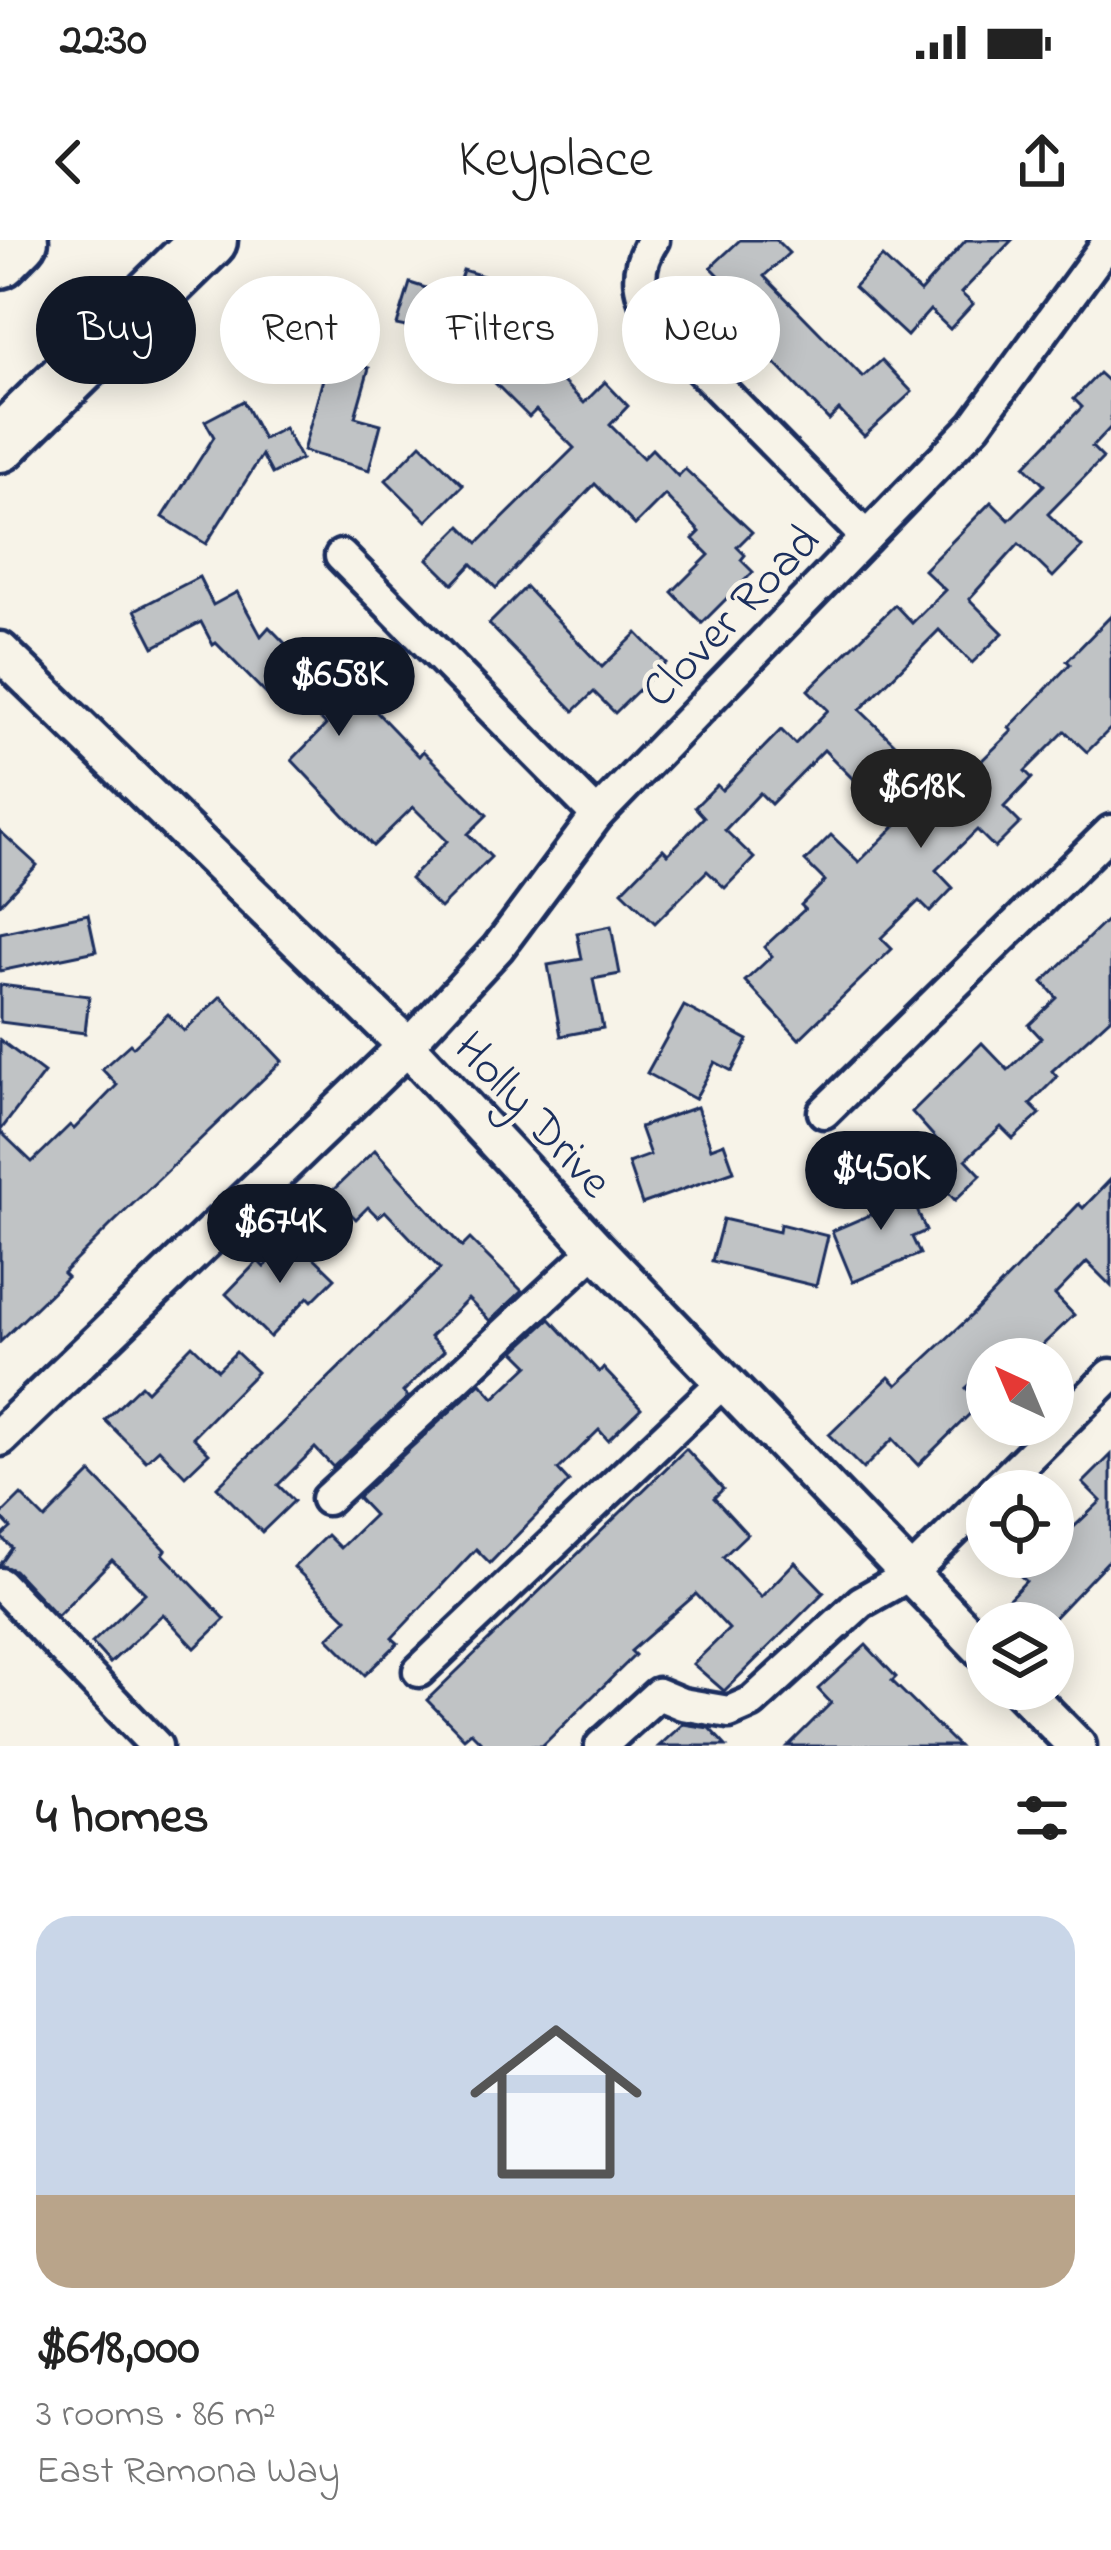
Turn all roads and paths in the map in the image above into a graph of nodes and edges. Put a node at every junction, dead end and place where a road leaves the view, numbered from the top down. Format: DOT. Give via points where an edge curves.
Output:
graph roads {
  1 [pos="20,240"];
  2 [pos="209,240"];
  3 [pos="653,240"];
  4 [pos="1110,241"];
  5 [pos="0,260"];
  6 [pos="0,444"];
  7 [pos="866,537"];
  8 [pos="341,556"];
  9 [pos="0,651"];
  10 [pos="597,815"];
  11 [pos="1111,831"];
  12 [pos="407,1046"];
  13 [pos="824,1112"];
  14 [pos="596,1249"];
  15 [pos="1111,1376"];
  16 [pos="724,1381"];
  17 [pos="1,1434"];
  18 [pos="1015,1470"];
  19 [pos="327,1499"];
  20 [pos="966,1519"];
  21 [pos="909,1575"];
  22 [pos="0,1584"];
  23 [pos="966,1633"];
  24 [pos="419,1671"];
  25 [pos="1042,1710"];
  26 [pos="156,1746"];
  27 [pos="601,1746"];
  28 [pos="1077,1746"];
  1 -- 5 [label="highway"];
  2 -- 6 [label="highway"];
  3 -- 7 [label="street" via="640,267 642,299 658,326"];
  4 -- 7 [label="street, Clover Road" via="975,425"];
  7 -- 10 [label="street, Clover Road"];
  8 -- 10 [label="street"];
  9 -- 12 [label="street, Holly Drive"];
  10 -- 12 [label="street, Clover Road" via="498,948"];
  11 -- 13 [label="street"];
  12 -- 14 [label="street, Holly Drive"];
  12 -- 17 [label="street"];
  14 -- 16 [label="street, Holly Drive"];
  14 -- 19 [label="street"];
  15 -- 18 [label="street"];
  16 -- 21 [label="street, Holly Drive"];
  16 -- 24 [label="street"];
  20 -- 21 [label="street"];
  21 -- 23 [label="street, Holly Drive"];
  21 -- 27 [label="street" via="861,1602 752,1702 728,1712 658,1694"];
  22 -- 26 [label="street"];
  25 -- 28 [label="street"];
}
